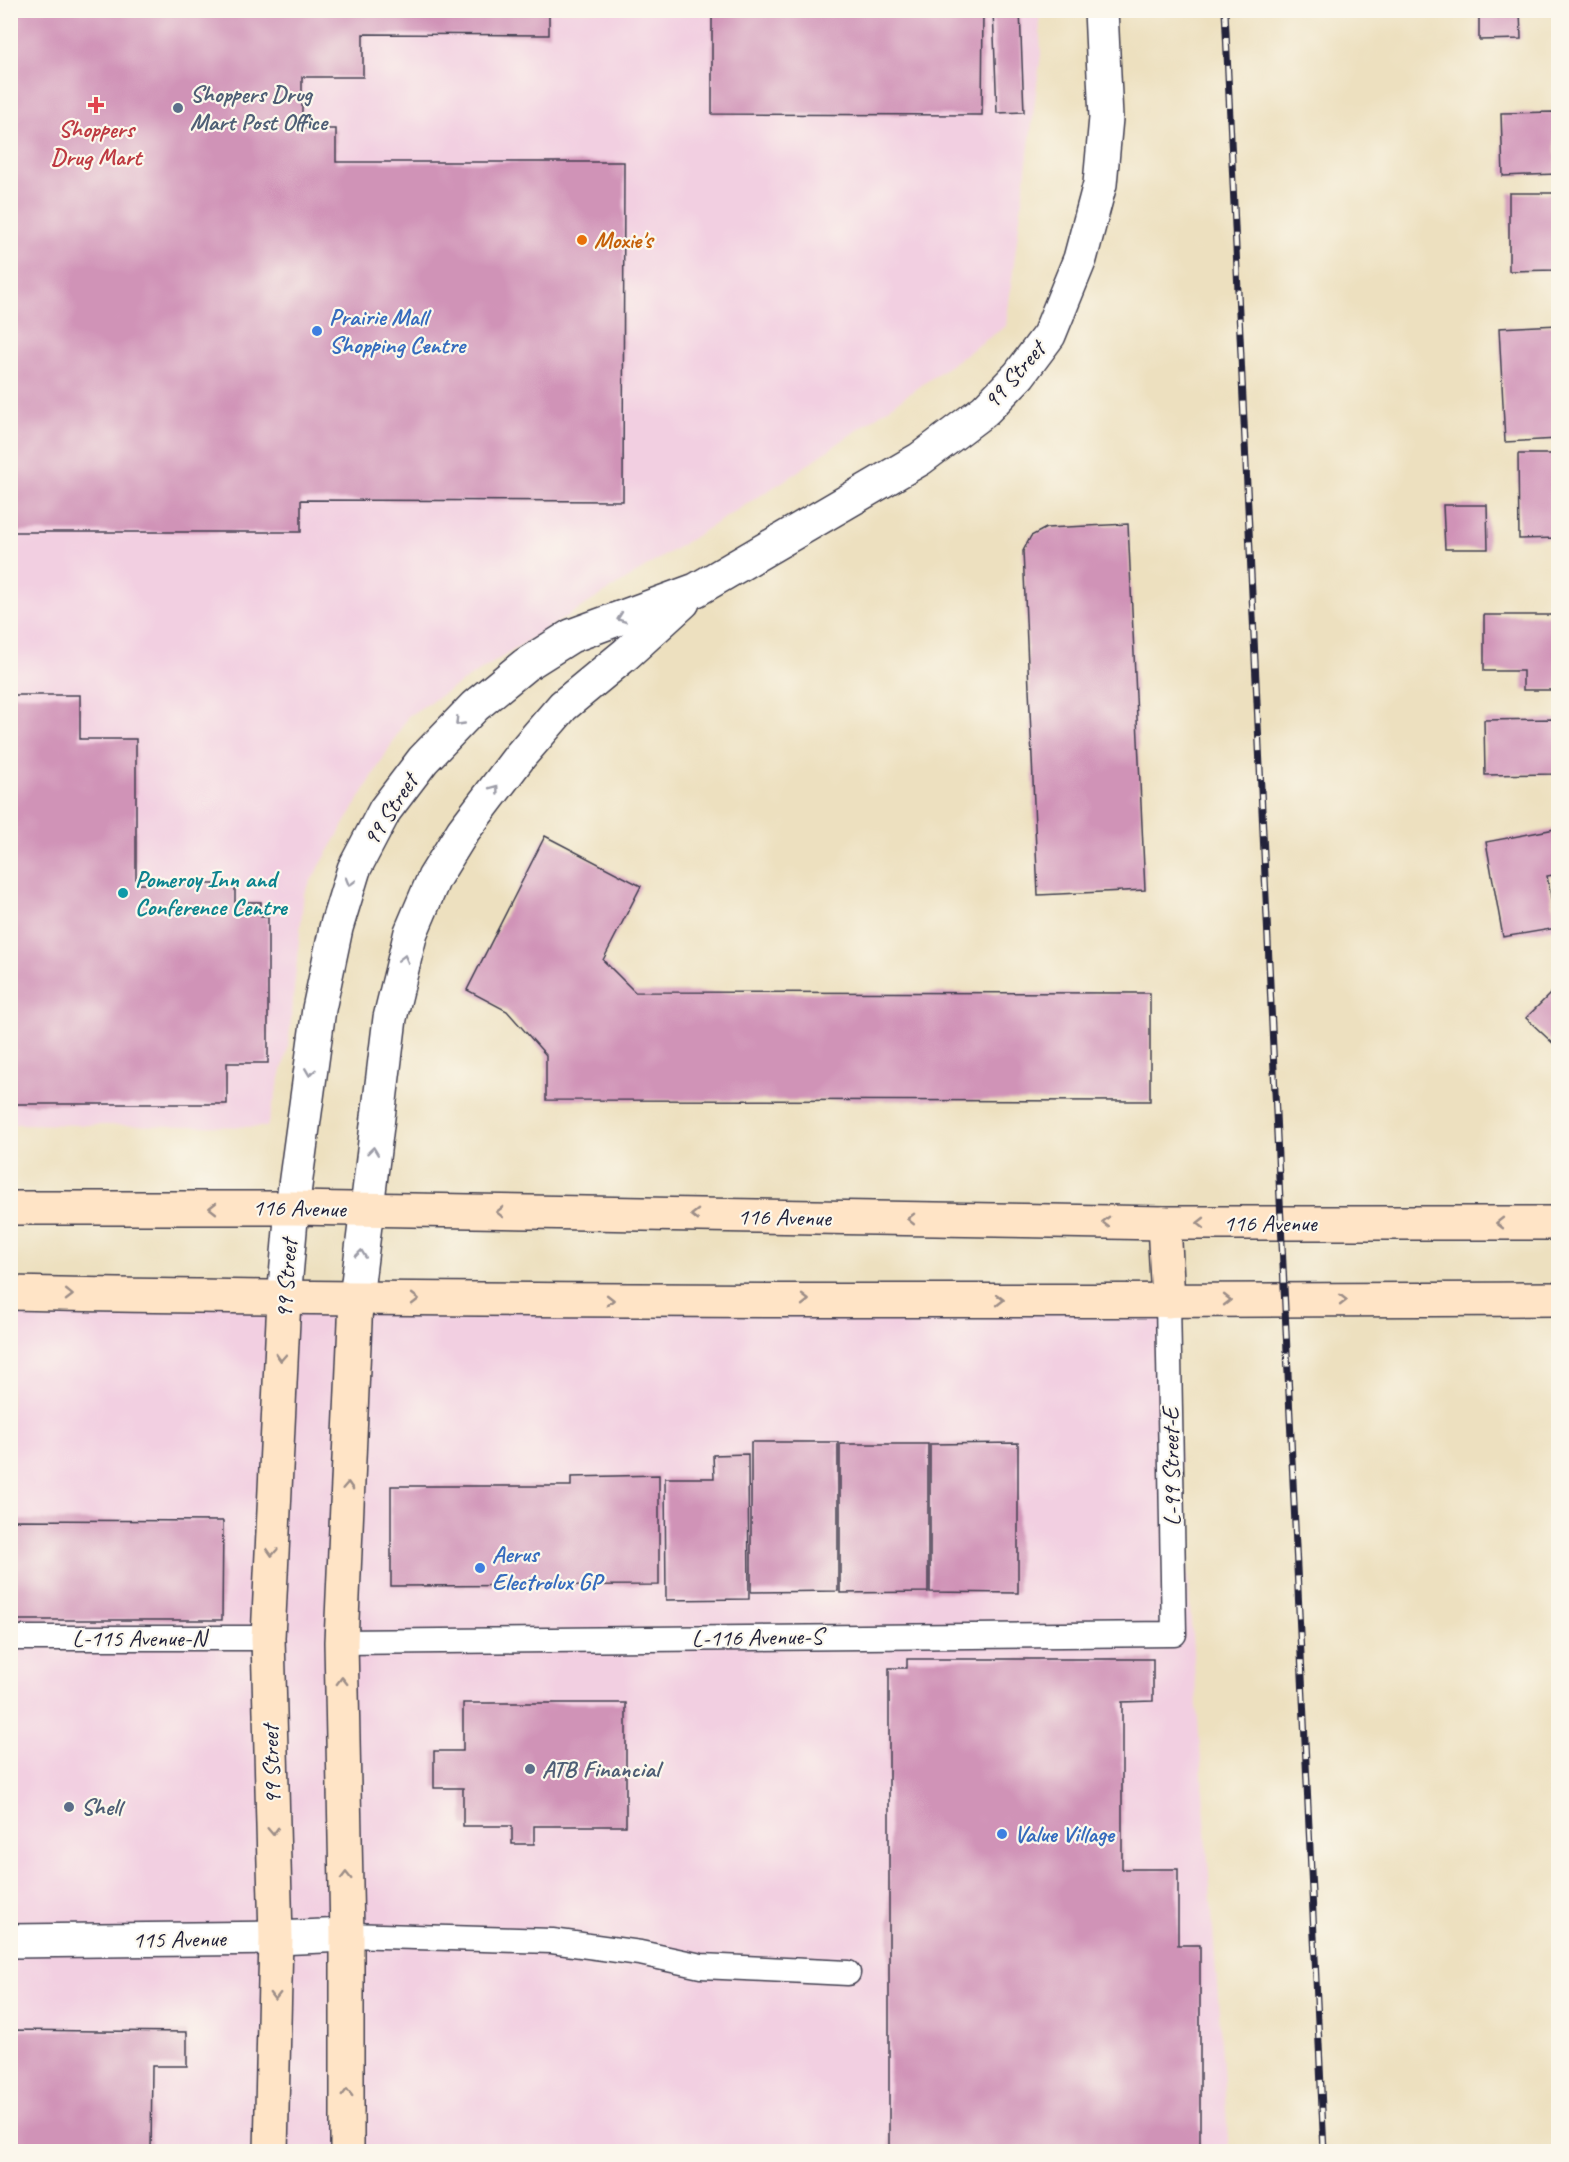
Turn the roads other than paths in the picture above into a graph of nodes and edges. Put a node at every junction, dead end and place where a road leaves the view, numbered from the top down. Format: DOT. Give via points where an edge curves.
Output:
graph roads {
  1 [pos="1101,10"];
  2 [pos="696,590"];
  3 [pos="10,1208"];
  4 [pos="292,1208"];
  5 [pos="366,1209"];
  6 [pos="1164,1223"];
  7 [pos="1558,1223"];
  8 [pos="10,1293"];
  9 [pos="284,1299"];
  10 [pos="356,1299"];
  11 [pos="1558,1299"];
  12 [pos="1168,1301"];
  13 [pos="1174,1634"];
  14 [pos="10,1638"];
  15 [pos="268,1638"];
  16 [pos="341,1642"];
  17 [pos="347,1935"];
  18 [pos="276,1938"];
  19 [pos="10,1941"];
  20 [pos="848,1973"];
  21 [pos="271,2151"];
  22 [pos="347,2151"];
  1 -- 2 [label="street, 99 Street" via="1106,118 1100,184 1080,260 1049,335 1019,375 985,410 920,459"];
  2 -- 4 [label="street, 99 Street, one-way" via="571,636 525,665 475,706 423,760 386,810 354,868 336,928 319,1009"];
  5 -- 2 [label="street, 99 Street, one-way" via="390,1018 411,932 434,878 463,831 563,706"];
  4 -- 3 [label="main road, 116 Avenue, one-way"];
  4 -- 5 [label="main road, 116 Avenue"];
  4 -- 9 [label="street, 99 Street"];
  6 -- 5 [label="main road, 116 Avenue, one-way"];
  10 -- 5 [label="street, 99 Street, one-way"];
  7 -- 6 [label="main road, 116 Avenue, one-way"];
  6 -- 12 [label="main road"];
  8 -- 9 [label="main road, one-way"];
  9 -- 10 [label="main road"];
  9 -- 15 [label="main road, 99 Street, one-way"];
  10 -- 12 [label="main road, one-way"];
  16 -- 10 [label="main road, 99 Street, one-way"];
  12 -- 11 [label="main road, one-way"];
  12 -- 13 [label="lane, L-99 Street-E"];
  13 -- 16 [label="lane, L-116 Avenue-S"];
  14 -- 15 [label="lane, L-115 Avenue-N"];
  15 -- 18 [label="main road, 99 Street, one-way"];
  17 -- 16 [label="main road, 99 Street, one-way"];
  17 -- 18 [label="street, 115 Avenue"];
  17 -- 20 [label="lane" via="552,1941 701,1965"];
  22 -- 17 [label="main road, 99 Street, one-way"];
  18 -- 19 [label="street, 115 Avenue"];
  18 -- 21 [label="main road, 99 Street, one-way"];
}
